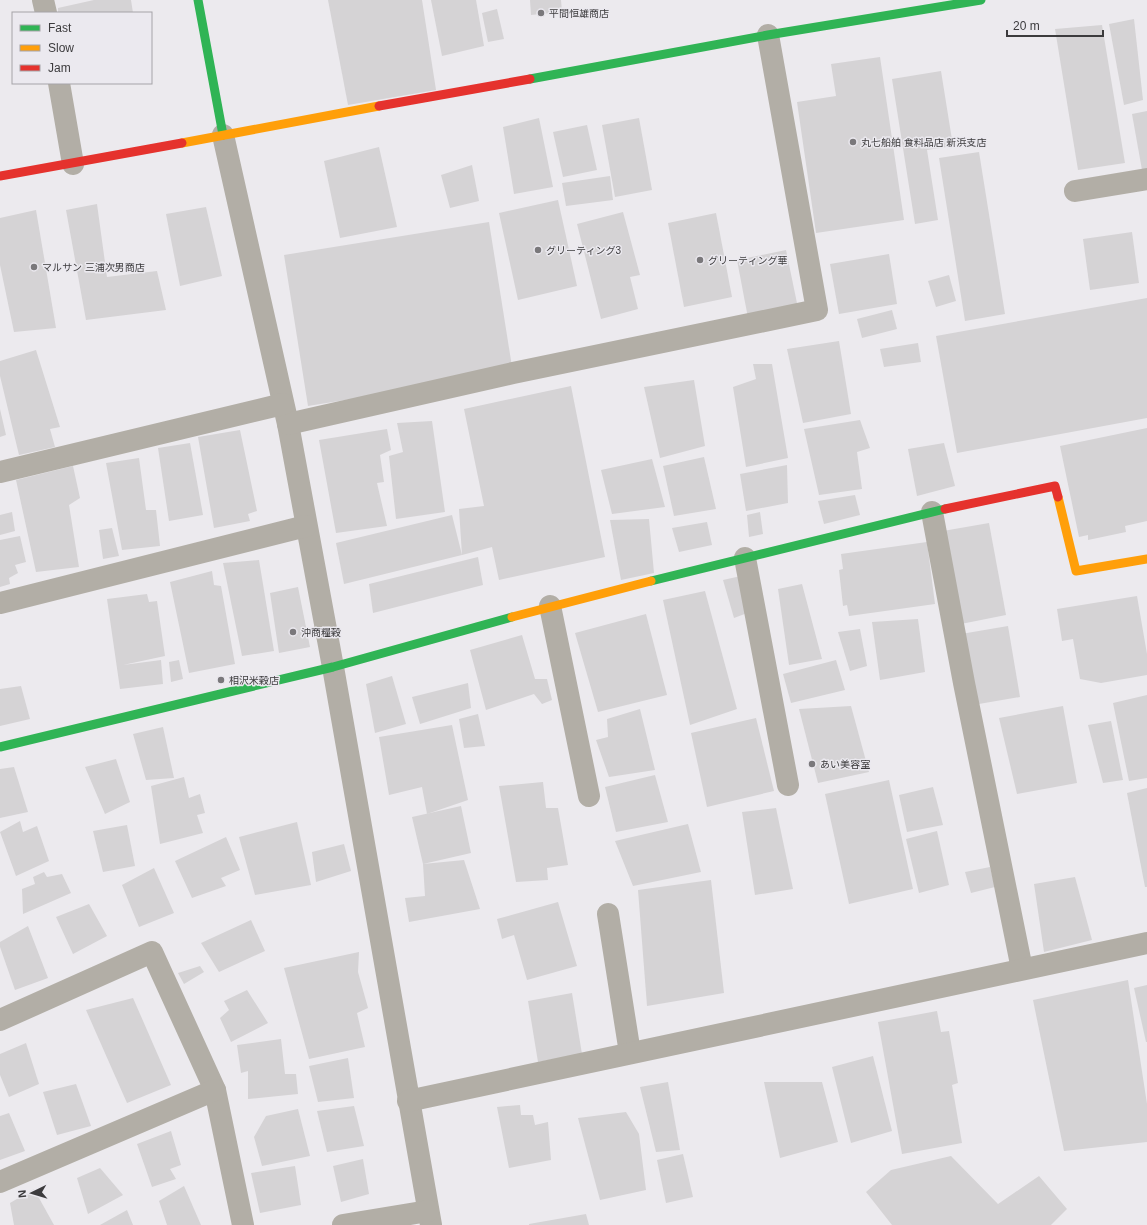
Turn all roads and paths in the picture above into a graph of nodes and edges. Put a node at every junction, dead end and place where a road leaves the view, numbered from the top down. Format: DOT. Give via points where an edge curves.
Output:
graph roads {
  1 [pos="43,0"];
  2 [pos="198,0"];
  3 [pos="981,0"];
  4 [pos="46,12"];
  5 [pos="768,35"];
  6 [pos="59,84"];
  7 [pos="223,135"];
  8 [pos="74,164"];
  9 [pos="0,176"];
  10 [pos="1147,179"];
  11 [pos="1074,191"];
  12 [pos="286,414"];
  13 [pos="0,472"];
  14 [pos="932,512"];
  15 [pos="306,526"];
  16 [pos="745,558"];
  17 [pos="1147,559"];
  18 [pos="0,603"];
  19 [pos="550,606"];
  20 [pos="333,667"];
  21 [pos="0,746"];
  22 [pos="788,785"];
  23 [pos="589,796"];
  24 [pos="608,914"];
  25 [pos="1147,943"];
  26 [pos="1022,969"];
  27 [pos="0,1020"];
  28 [pos="630,1053"];
  29 [pos="215,1090"];
  30 [pos="408,1101"];
  31 [pos="0,1182"];
  32 [pos="429,1218"];
  33 [pos="243,1225"];
  34 [pos="343,1225"];
  1 -- 4 [label="street"];
  2 -- 7 [label="street"];
  3 -- 5 [label="street"];
  5 -- 7 [label="street"];
  5 -- 12 [label="street" via="817,310 513,373"];
  6 -- 8 [label="street"];
  7 -- 8 [label="street"];
  7 -- 12 [label="street"];
  8 -- 9 [label="street"];
  10 -- 11 [label="street"];
  12 -- 13 [label="street"];
  12 -- 15 [label="street"];
  14 -- 16 [label="street"];
  14 -- 17 [label="street" via="1055,486 1076,571"];
  14 -- 26 [label="street"];
  15 -- 18 [label="street"];
  15 -- 20 [label="street"];
  16 -- 19 [label="street"];
  16 -- 22 [label="street"];
  19 -- 20 [label="street"];
  19 -- 23 [label="street"];
  20 -- 21 [label="street"];
  20 -- 30 [label="street"];
  24 -- 28 [label="street"];
  25 -- 26 [label="street"];
  26 -- 28 [label="street"];
  27 -- 29 [label="street" via="152,952"];
  28 -- 30 [label="street"];
  29 -- 31 [label="street"];
  29 -- 33 [label="street"];
  30 -- 32 [label="street"];
  32 -- 34 [label="street"];
}
